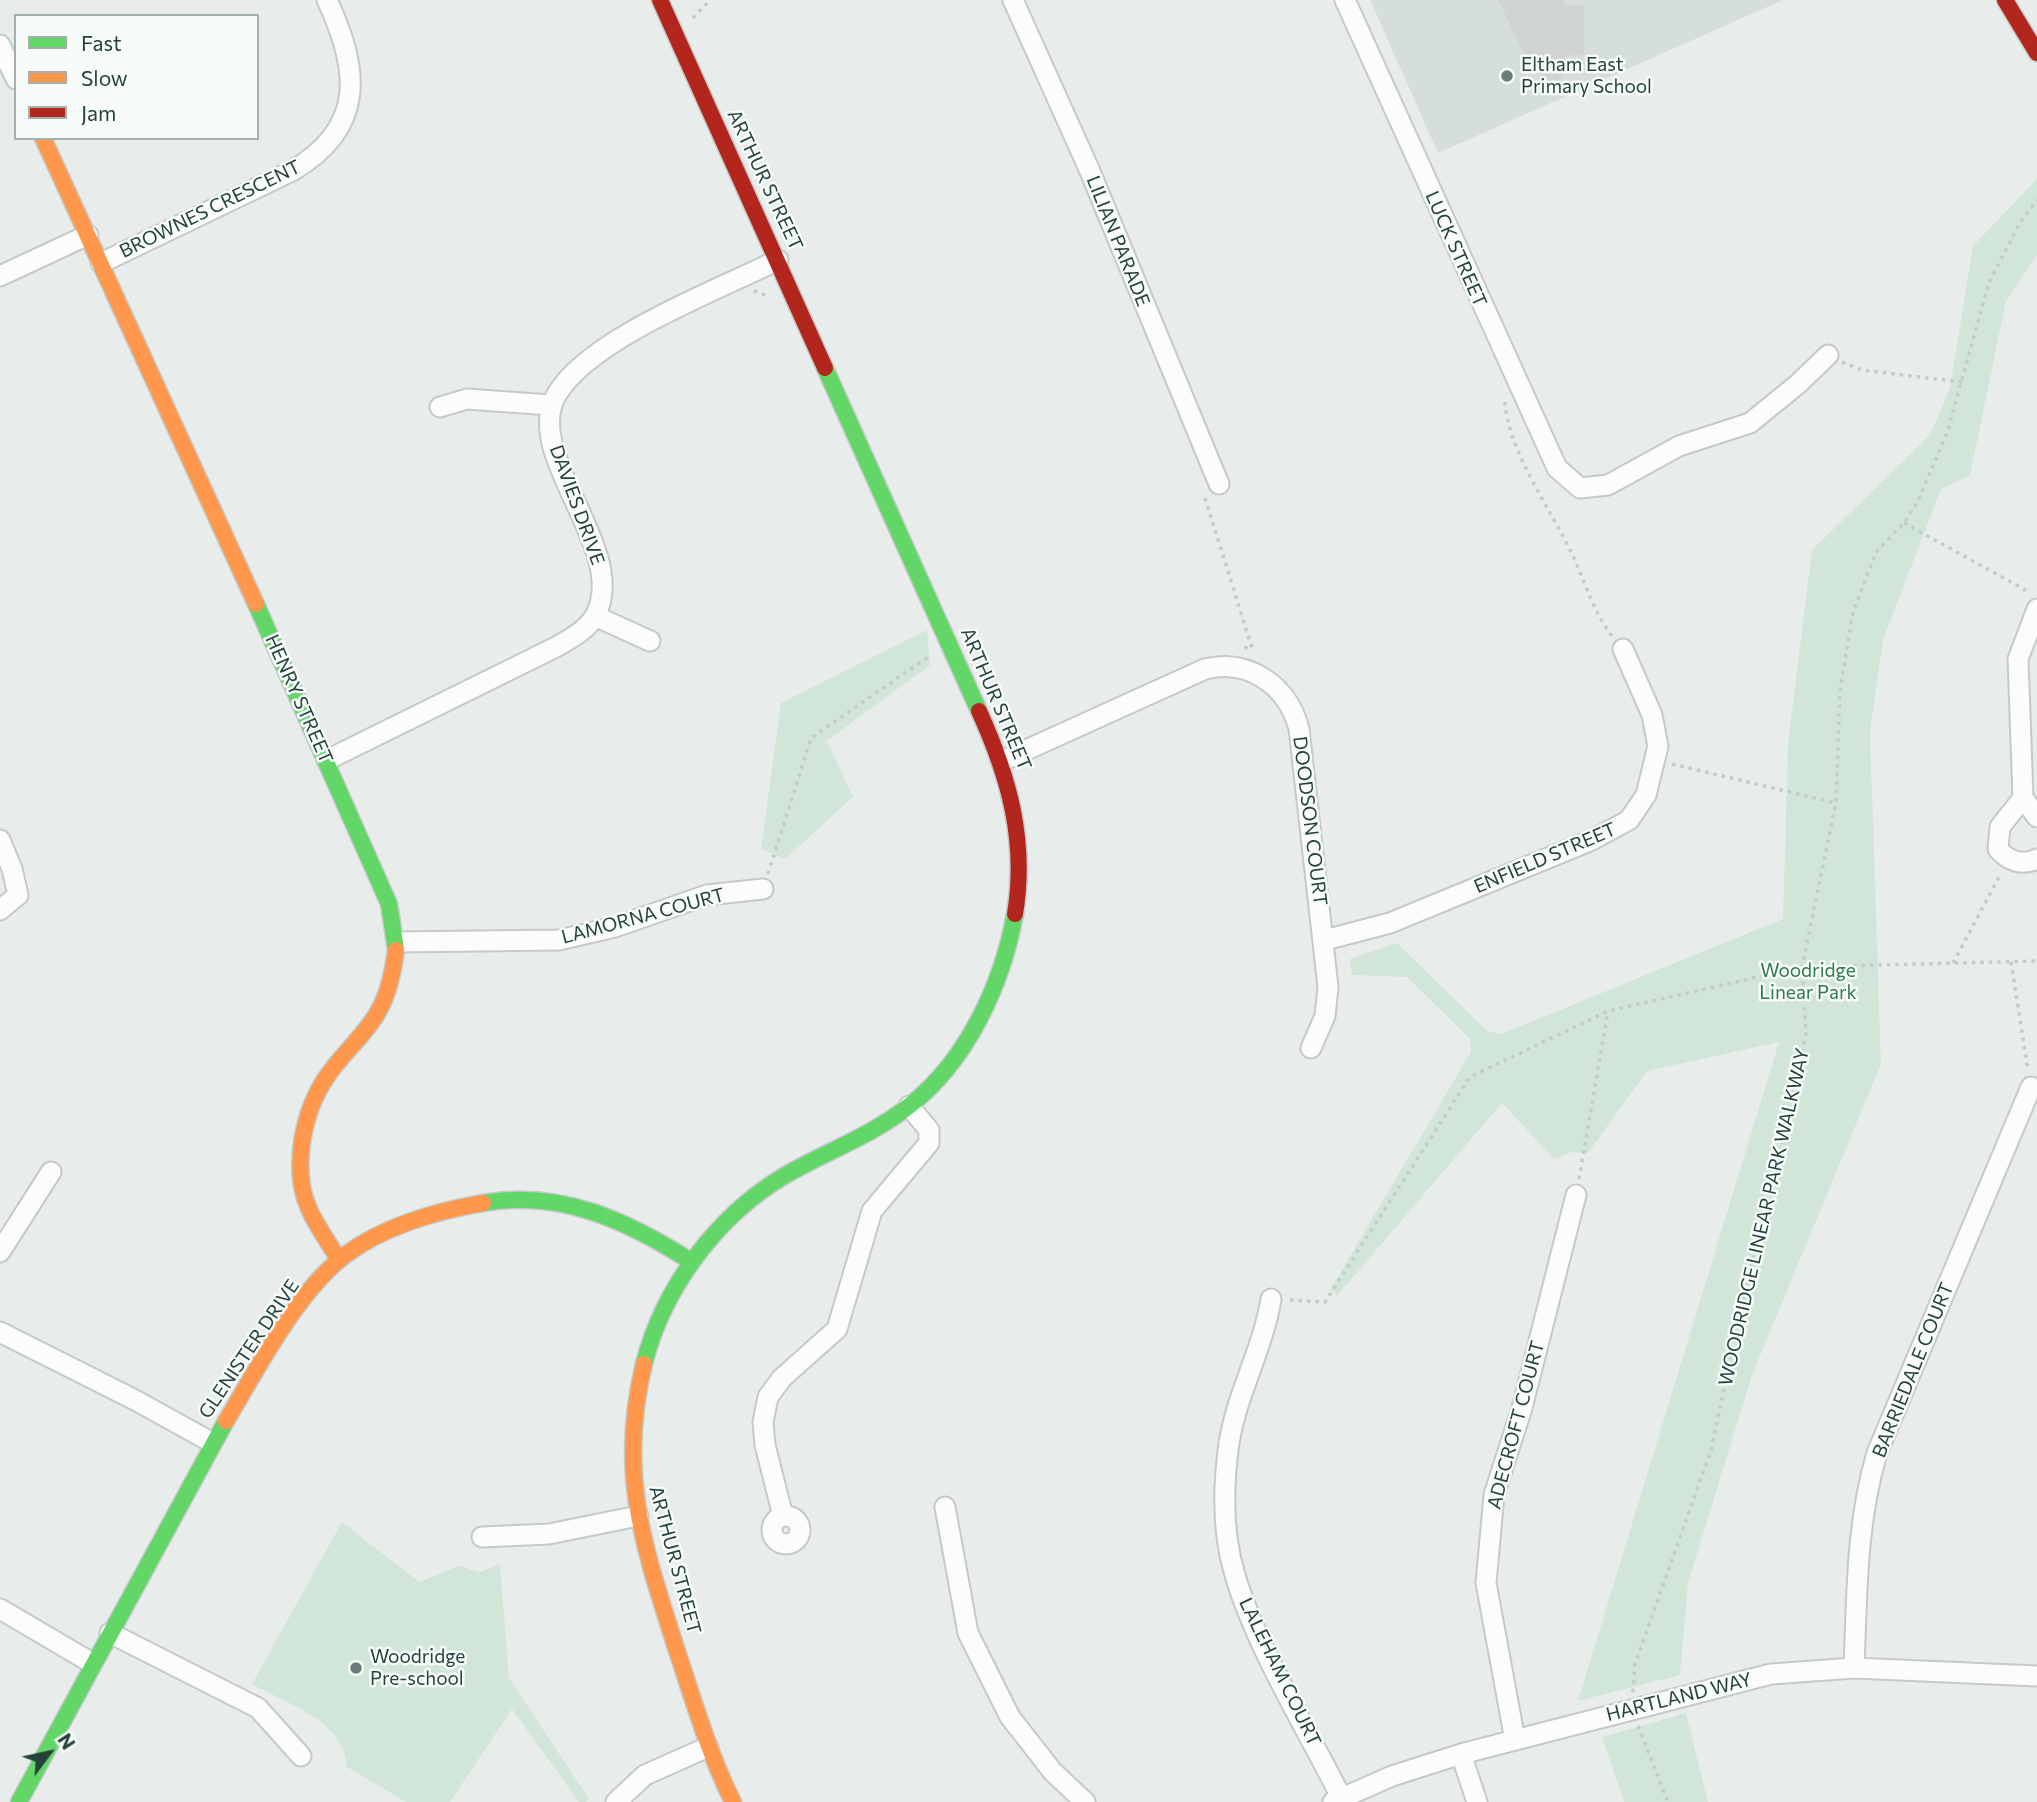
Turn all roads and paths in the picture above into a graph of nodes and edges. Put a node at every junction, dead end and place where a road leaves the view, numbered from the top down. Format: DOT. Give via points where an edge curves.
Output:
graph roads {
  1 [pos="327,0"];
  2 [pos="660,0"];
  3 [pos="1013,0"];
  4 [pos="1345,0"];
  5 [pos="2005,0"];
  6 [pos="0,45"];
  7 [pos="2037,53"];
  8 [pos="14,75"];
  9 [pos="44,140"];
  10 [pos="2037,200"];
  11 [pos="88,235"];
  12 [pos="778,260"];
  13 [pos="101,263"];
  14 [pos="0,276"];
  15 [pos="742,278"];
  16 [pos="772,298"];
  17 [pos="1828,355"];
  18 [pos="1963,382"];
  19 [pos="550,405"];
  20 [pos="440,407"];
  21 [pos="1210,487"];
  22 [pos="1904,523"];
  23 [pos="2037,597"];
  24 [pos="2037,609"];
  25 [pos="595,616"];
  26 [pos="650,641"];
  27 [pos="931,645"];
  28 [pos="1232,647"];
  29 [pos="1623,649"];
  30 [pos="327,760"];
  31 [pos="1002,761"];
  32 [pos="1672,764"];
  33 [pos="2024,798"];
  34 [pos="1836,803"];
  35 [pos="2037,817"];
  36 [pos="0,840"];
  37 [pos="2009,859"];
  38 [pos="2037,859"];
  39 [pos="763,889"];
  40 [pos="0,910"];
  41 [pos="1325,940"];
  42 [pos="397,942"];
  43 [pos="2037,961"];
  44 [pos="2011,962"];
  45 [pos="1953,963"];
  46 [pos="1802,967"];
  47 [pos="1608,1011"];
  48 [pos="1311,1048"];
  49 [pos="2031,1087"];
  50 [pos="908,1106"];
  51 [pos="51,1172"];
  52 [pos="1576,1195"];
  53 [pos="0,1252"];
  54 [pos="339,1260"];
  55 [pos="692,1262"];
  56 [pos="1270,1299"];
  57 [pos="0,1332"];
  58 [pos="211,1442"];
  59 [pos="945,1507"];
  60 [pos="638,1516"];
  61 [pos="783,1516"];
  62 [pos="482,1536"];
  63 [pos="0,1609"];
  64 [pos="110,1633"];
  65 [pos="92,1663"];
  66 [pos="1854,1668"];
  67 [pos="2037,1676"];
  68 [pos="1632,1708"];
  69 [pos="1515,1740"];
  70 [pos="708,1746"];
  71 [pos="1461,1754"];
  72 [pos="301,1756"];
  73 [pos="1337,1799"];
  74 [pos="19,1802"];
  75 [pos="616,1802"];
  76 [pos="733,1802"];
  77 [pos="1085,1802"];
  78 [pos="1477,1802"];
  79 [pos="1668,1802"];
  1 -- 13 [label="street, BROWNES CRESCENT" via="346,41 351,69 349,98 333,137 292,171"];
  2 -- 12 [label="street, ARTHUR STREET"];
  3 -- 21 [label="street, LILIAN PARADE" via="1098,191"];
  4 -- 17 [label="street, LUCK STREET" via="1533,419 1557,468 1580,488 1608,485 1679,446 1751,423"];
  5 -- 7 [label="street"];
  6 -- 8 [label="street"];
  9 -- 11 [label="street, HENRY STREET"];
  10 -- 18 [label="path, WOODRIDGE LINEAR PARK WALKWAY" via="2021,220 1989,282"];
  11 -- 13 [label="street, HENRY STREET"];
  11 -- 14 [label="street"];
  12 -- 15 [label="street"];
  12 -- 31 [label="street, ARTHUR STREET"];
  13 -- 30 [label="street, HENRY STREET"];
  15 -- 16 [label="path" via="748,292"];
  15 -- 19 [label="street" via="594,353 568,377"];
  17 -- 18 [label="path" via="1862,370"];
  18 -- 22 [label="path, WOODRIDGE LINEAR PARK WALKWAY" via="1933,465"];
  19 -- 20 [label="street" via="467,399"];
  19 -- 25 [label="street, DAVIES DRIVE" via="556,454 600,566 602,594"];
  21 -- 28 [label="path" via="1252,648"];
  22 -- 23 [label="path"];
  22 -- 34 [label="path, WOODRIDGE LINEAR PARK WALKWAY" via="1876,552 1845,642"];
  24 -- 33 [label="street" via="2018,659"];
  25 -- 26 [label="street"];
  25 -- 30 [label="street" via="558,646"];
  27 -- 39 [label="path" via="931,657 811,738"];
  29 -- 41 [label="street, ENFIELD STREET" via="1652,715 1658,746 1646,795 1629,820 1592,841 1390,923"];
  30 -- 42 [label="street, HENRY STREET" via="389,904"];
  31 -- 41 [label="street, DOODSON COURT" via="1205,669 1228,666 1252,671 1285,697 1296,718"];
  31 -- 50 [label="street, ARTHUR STREET" via="1012,794 1021,874 1009,949 976,1024 956,1055"];
  32 -- 34 [label="path"];
  33 -- 35 [label="street"];
  33 -- 37 [label="street" via="1997,837 1998,849"];
  34 -- 46 [label="path, WOODRIDGE LINEAR PARK WALKWAY"];
  36 -- 40 [label="street" via="18,895"];
  37 -- 38 [label="street" via="2022,863"];
  37 -- 45 [label="path"];
  39 -- 42 [label="street, LAMORNA COURT" via="707,895 615,928 559,940"];
  41 -- 48 [label="street, DOODSON COURT" via="1327,1000"];
  42 -- 54 [label="street, HENRY STREET" via="393,975 378,1012 326,1077 309,1112 302,1144 308,1207"];
  43 -- 44 [label="path"];
  44 -- 45 [label="path"];
  44 -- 49 [label="path"];
  45 -- 46 [label="path"];
  46 -- 47 [label="path"];
  46 -- 68 [label="path, WOODRIDGE LINEAR PARK WALKWAY" via="1806,1034 1781,1151 1745,1289 1711,1450 1635,1664"];
  47 -- 52 [label="path"];
  47 -- 56 [label="path" via="1470,1077 1325,1302"];
  49 -- 66 [label="street, BARRIEDALE COURT" via="1874,1464 1864,1497 1859,1541"];
  50 -- 55 [label="street, ARTHUR STREET" via="845,1146 775,1181 744,1204"];
  50 -- 61 [label="street" via="929,1130 929,1143 872,1211 837,1329 782,1378 768,1397 765,1445"];
  51 -- 53 [label="street"];
  52 -- 69 [label="street, ADECROFT COURT" via="1522,1408 1494,1496 1486,1583"];
  54 -- 55 [label="street, GLENISTER DRIVE" via="405,1224 456,1206 508,1198 555,1200 607,1214"];
  54 -- 58 [label="street, GLENISTER DRIVE" via="292,1318"];
  55 -- 60 [label="street, ARTHUR STREET" via="651,1339 639,1383 631,1461"];
  56 -- 73 [label="street, LALEHAM COURT" via="1266,1331 1230,1440 1224,1492 1226,1528 1234,1574 1250,1618"];
  57 -- 58 [label="street"];
  58 -- 64 [label="street, GLENISTER DRIVE"];
  59 -- 77 [label="street" via="968,1633 1010,1717 1053,1772"];
  60 -- 62 [label="street" via="549,1534"];
  60 -- 70 [label="street, ARTHUR STREET"];
  63 -- 65 [label="street"];
  64 -- 65 [label="street, GLENISTER DRIVE"];
  64 -- 72 [label="street" via="258,1708"];
  65 -- 74 [label="street, GLENISTER DRIVE"];
  66 -- 67 [label="street, HARTLAND WAY"];
  66 -- 68 [label="street, HARTLAND WAY" via="1771,1674"];
  68 -- 69 [label="street, HARTLAND WAY"];
  68 -- 79 [label="path, WOODRIDGE LINEAR PARK WALKWAY"];
  69 -- 71 [label="street, HARTLAND WAY"];
  70 -- 75 [label="street" via="645,1775"];
  70 -- 76 [label="street, ARTHUR STREET"];
  71 -- 73 [label="street, HARTLAND WAY"];
  71 -- 78 [label="street"];
}
